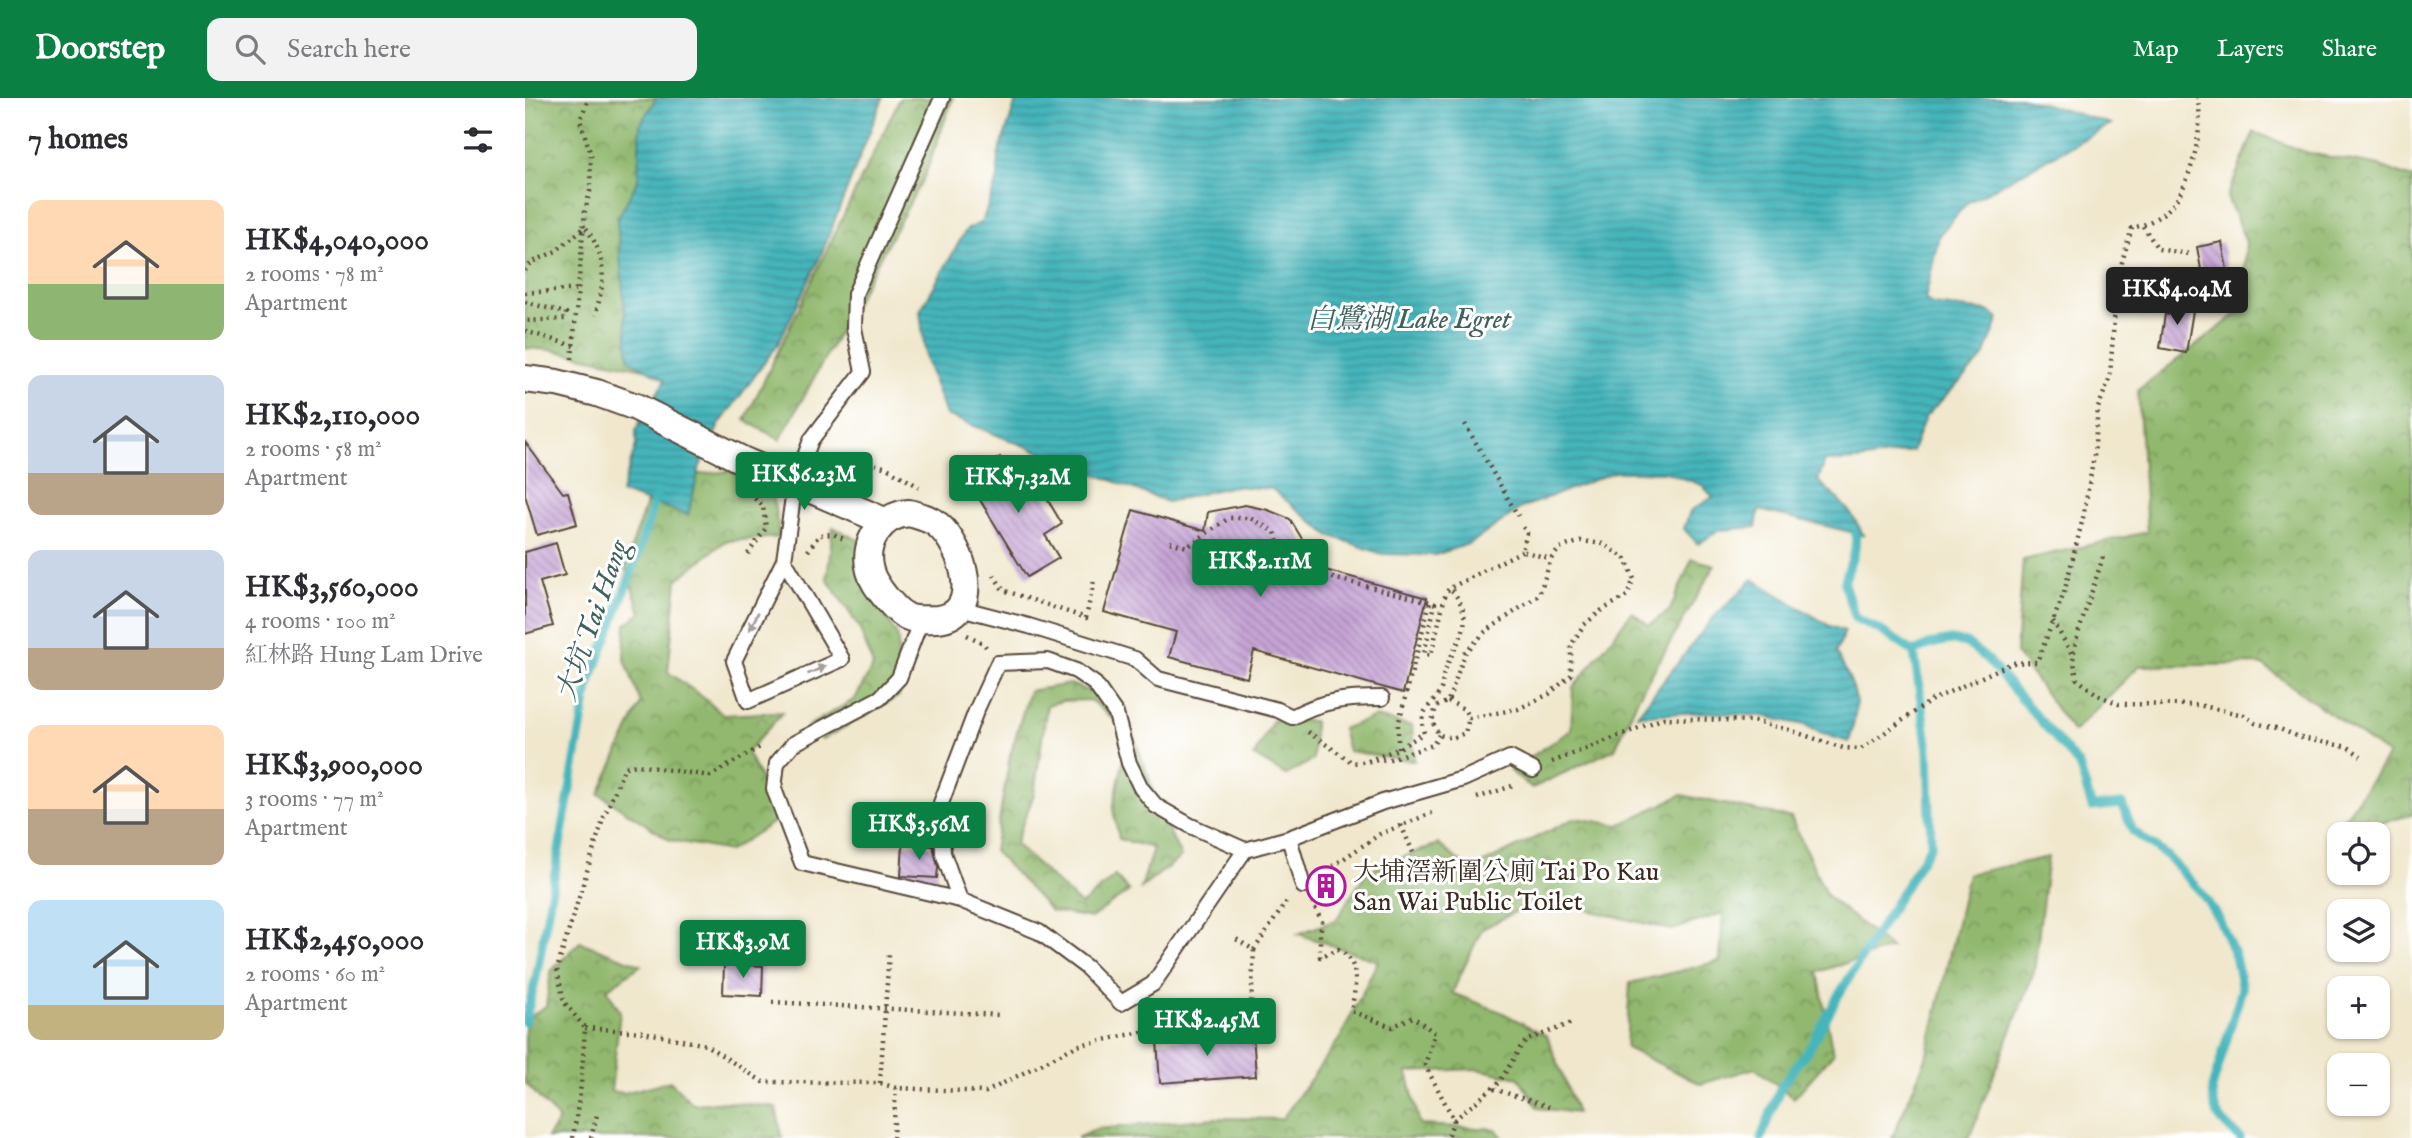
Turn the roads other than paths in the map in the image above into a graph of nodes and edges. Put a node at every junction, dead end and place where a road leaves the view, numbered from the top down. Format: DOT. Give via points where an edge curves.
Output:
graph roads {
  1 [pos="942,98"];
  2 [pos="525,379"];
  3 [pos="795,483"];
  4 [pos="884,521"];
  5 [pos="784,559"];
  6 [pos="921,620"];
  7 [pos="958,621"];
  8 [pos="1382,698"];
  9 [pos="1533,770"];
  10 [pos="1289,838"];
  11 [pos="1245,850"];
  12 [pos="1303,886"];
  13 [pos="960,900"];
  1 -- 3 [label="lane" via="855,294 854,327 863,372 811,440"];
  2 -- 3 [label="street" via="557,383 636,407"];
  3 -- 4 [label="street"];
  3 -- 5 [label="lane"];
  4 -- 6 [label="street" via="869,551 869,569 894,607"];
  4 -- 7 [label="street" via="909,513 928,519 956,548 966,589"];
  5 -- 5 [label="lane, one-way" via="734,661 748,701 842,659"];
  6 -- 7 [label="street"];
  6 -- 13 [label="lane" via="899,678 880,698 793,744 777,763 774,789 802,863"];
  7 -- 8 [label="lane" via="1029,626 1135,659 1158,679 1292,717 1315,704"];
  9 -- 10 [label="lane" via="1510,758 1463,779 1383,802"];
  10 -- 11 [label="lane"];
  10 -- 12 [label="lane"];
  11 -- 13 [label="lane" via="1153,984 1121,1003 1086,967 1039,932"];
  11 -- 13 [label="lane" via="1156,806 1141,788 1116,714 1095,684 1048,661 998,663 940,803 943,853"];
}
